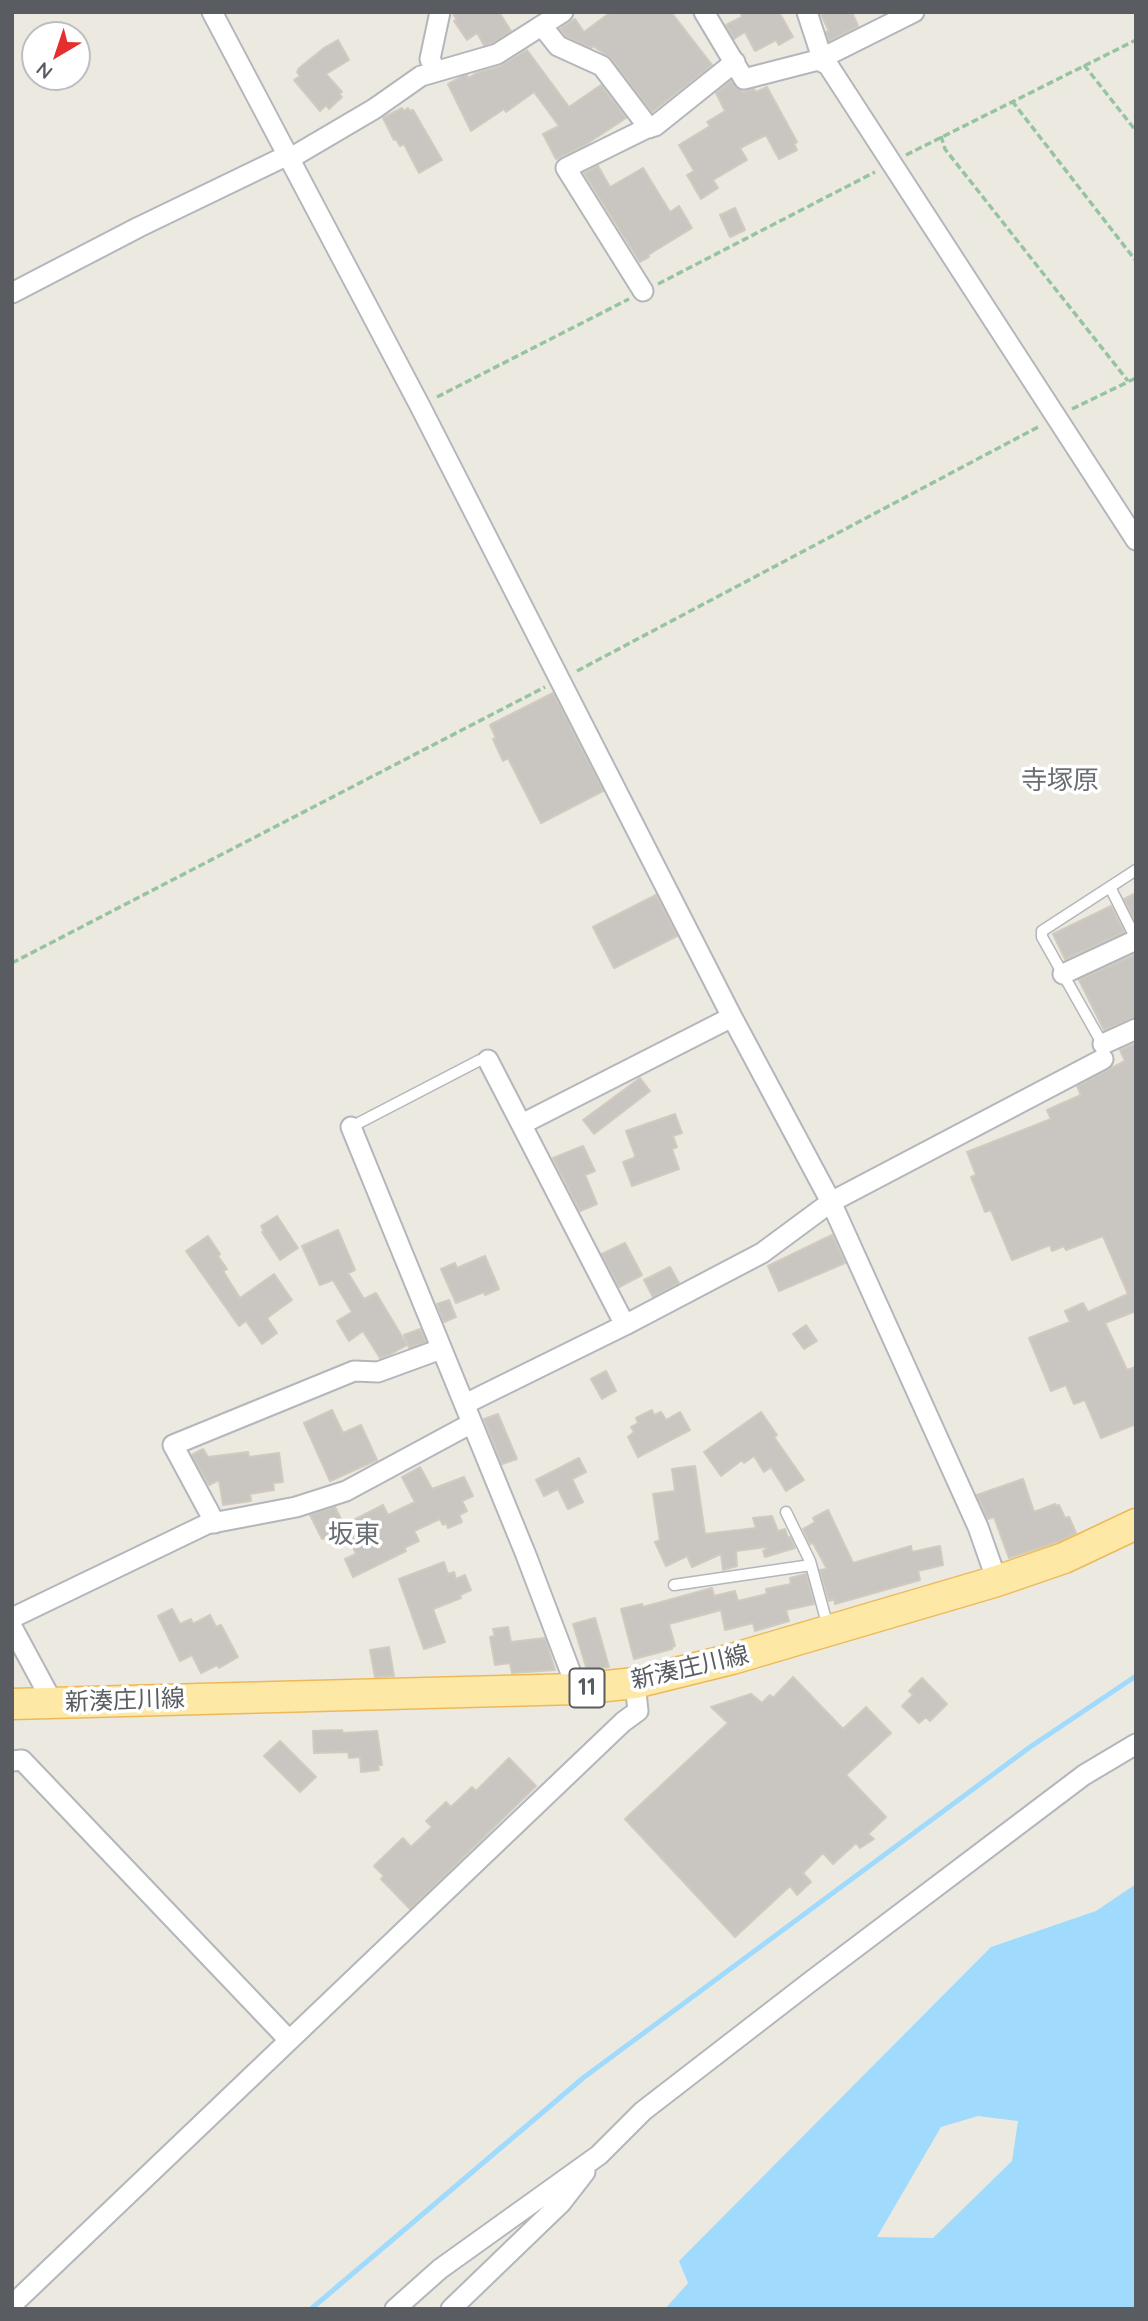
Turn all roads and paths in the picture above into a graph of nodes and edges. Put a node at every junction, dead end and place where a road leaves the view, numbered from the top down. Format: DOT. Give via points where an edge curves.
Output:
graph roads {
  1 [pos="212,12"];
  2 [pos="440,12"];
  3 [pos="563,12"];
  4 [pos="704,12"];
  5 [pos="807,12"];
  6 [pos="913,12"];
  7 [pos="542,26"];
  8 [pos="1136,40"];
  9 [pos="820,59"];
  10 [pos="735,62"];
  11 [pos="1084,65"];
  12 [pos="436,71"];
  13 [pos="1012,101"];
  14 [pos="649,128"];
  15 [pos="1136,131"];
  16 [pos="941,136"];
  17 [pos="288,157"];
  18 [pos="892,163"];
  19 [pos="1136,261"];
  20 [pos="643,291"];
  21 [pos="12,293"];
  22 [pos="1128,381"];
  23 [pos="419,406"];
  24 [pos="1136,540"];
  25 [pos="1136,870"];
  26 [pos="1110,887"];
  27 [pos="1136,940"];
  28 [pos="1063,974"];
  29 [pos="732,1017"];
  30 [pos="1136,1029"];
  31 [pos="1103,1051"];
  32 [pos="488,1059"];
  33 [pos="522,1124"];
  34 [pos="351,1127"];
  35 [pos="831,1202"];
  36 [pos="625,1325"];
  37 [pos="441,1349"];
  38 [pos="465,1404"];
  39 [pos="472,1423"];
  40 [pos="786,1512"];
  41 [pos="215,1523"];
  42 [pos="1136,1524"];
  43 [pos="811,1565"];
  44 [pos="997,1581"];
  45 [pos="674,1585"];
  46 [pos="12,1618"];
  47 [pos="12,1627"];
  48 [pos="829,1631"];
  49 [pos="635,1683"];
  50 [pos="577,1689"];
  51 [pos="52,1703"];
  52 [pos="12,1704"];
  53 [pos="1136,1744"];
  54 [pos="12,1761"];
  55 [pos="289,2040"];
  56 [pos="599,2155"];
  57 [pos="12,2305"];
  58 [pos="395,2309"];
  59 [pos="451,2309"];
  1 -- 17 [label="street"];
  2 -- 12 [label="street" via="430,59"];
  3 -- 7 [label="street"];
  4 -- 10 [label="street"];
  5 -- 9 [label="street"];
  6 -- 9 [label="street"];
  7 -- 12 [label="street" via="497,54"];
  7 -- 14 [label="street" via="558,46 602,66"];
  8 -- 11 [label="path"];
  9 -- 10 [label="street" via="744,79"];
  9 -- 18 [label="street"];
  10 -- 14 [label="street"];
  11 -- 13 [label="path"];
  11 -- 15 [label="path"];
  12 -- 17 [label="street"];
  13 -- 16 [label="path"];
  13 -- 19 [label="path"];
  14 -- 20 [label="street" via="566,168"];
  16 -- 18 [label="path"];
  16 -- 22 [label="path" via="945,149"];
  17 -- 21 [label="street"];
  17 -- 23 [label="street"];
  18 -- 20 [label="path"];
  18 -- 24 [label="street"];
  20 -- 23 [label="path"];
  23 -- 29 [label="street"];
  25 -- 26 [label="lane"];
  26 -- 27 [label="lane"];
  26 -- 28 [label="lane" via="1042,931"];
  27 -- 28 [label="street"];
  28 -- 31 [label="lane"];
  29 -- 33 [label="street"];
  29 -- 35 [label="street"];
  30 -- 31 [label="street"];
  31 -- 35 [label="street"];
  32 -- 33 [label="street"];
  32 -- 34 [label="lane"];
  33 -- 36 [label="street"];
  34 -- 37 [label="street"];
  35 -- 36 [label="street" via="762,1253"];
  35 -- 44 [label="street" via="978,1527"];
  36 -- 38 [label="street"];
  37 -- 38 [label="street"];
  37 -- 41 [label="street" via="378,1372 354,1371 173,1445"];
  38 -- 39 [label="street"];
  39 -- 41 [label="street" via="346,1491 296,1507"];
  39 -- 50 [label="street"];
  40 -- 43 [label="lane"];
  41 -- 46 [label="street"];
  42 -- 44 [label="main road, 新湊庄川線 / 11" via="1063,1558"];
  43 -- 45 [label="lane"];
  43 -- 48 [label="lane"];
  44 -- 48 [label="main road, 新湊庄川線 / 11"];
  47 -- 51 [label="street"];
  48 -- 49 [label="main road, 新湊庄川線 / 11"];
  49 -- 50 [label="main road, 新湊庄川線 / 11"];
  49 -- 55 [label="street" via="638,1711"];
  50 -- 51 [label="main road, 新湊庄川線 / 11"];
  51 -- 52 [label="main road, 新湊庄川線 / 11"];
  53 -- 56 [label="street" via="1084,1775 810,1982 643,2111"];
  54 -- 55 [label="street" via="22,1760"];
  55 -- 57 [label="street"];
  56 -- 58 [label="street" via="440,2269"];
  56 -- 59 [label="street" via="561,2203"];
}
